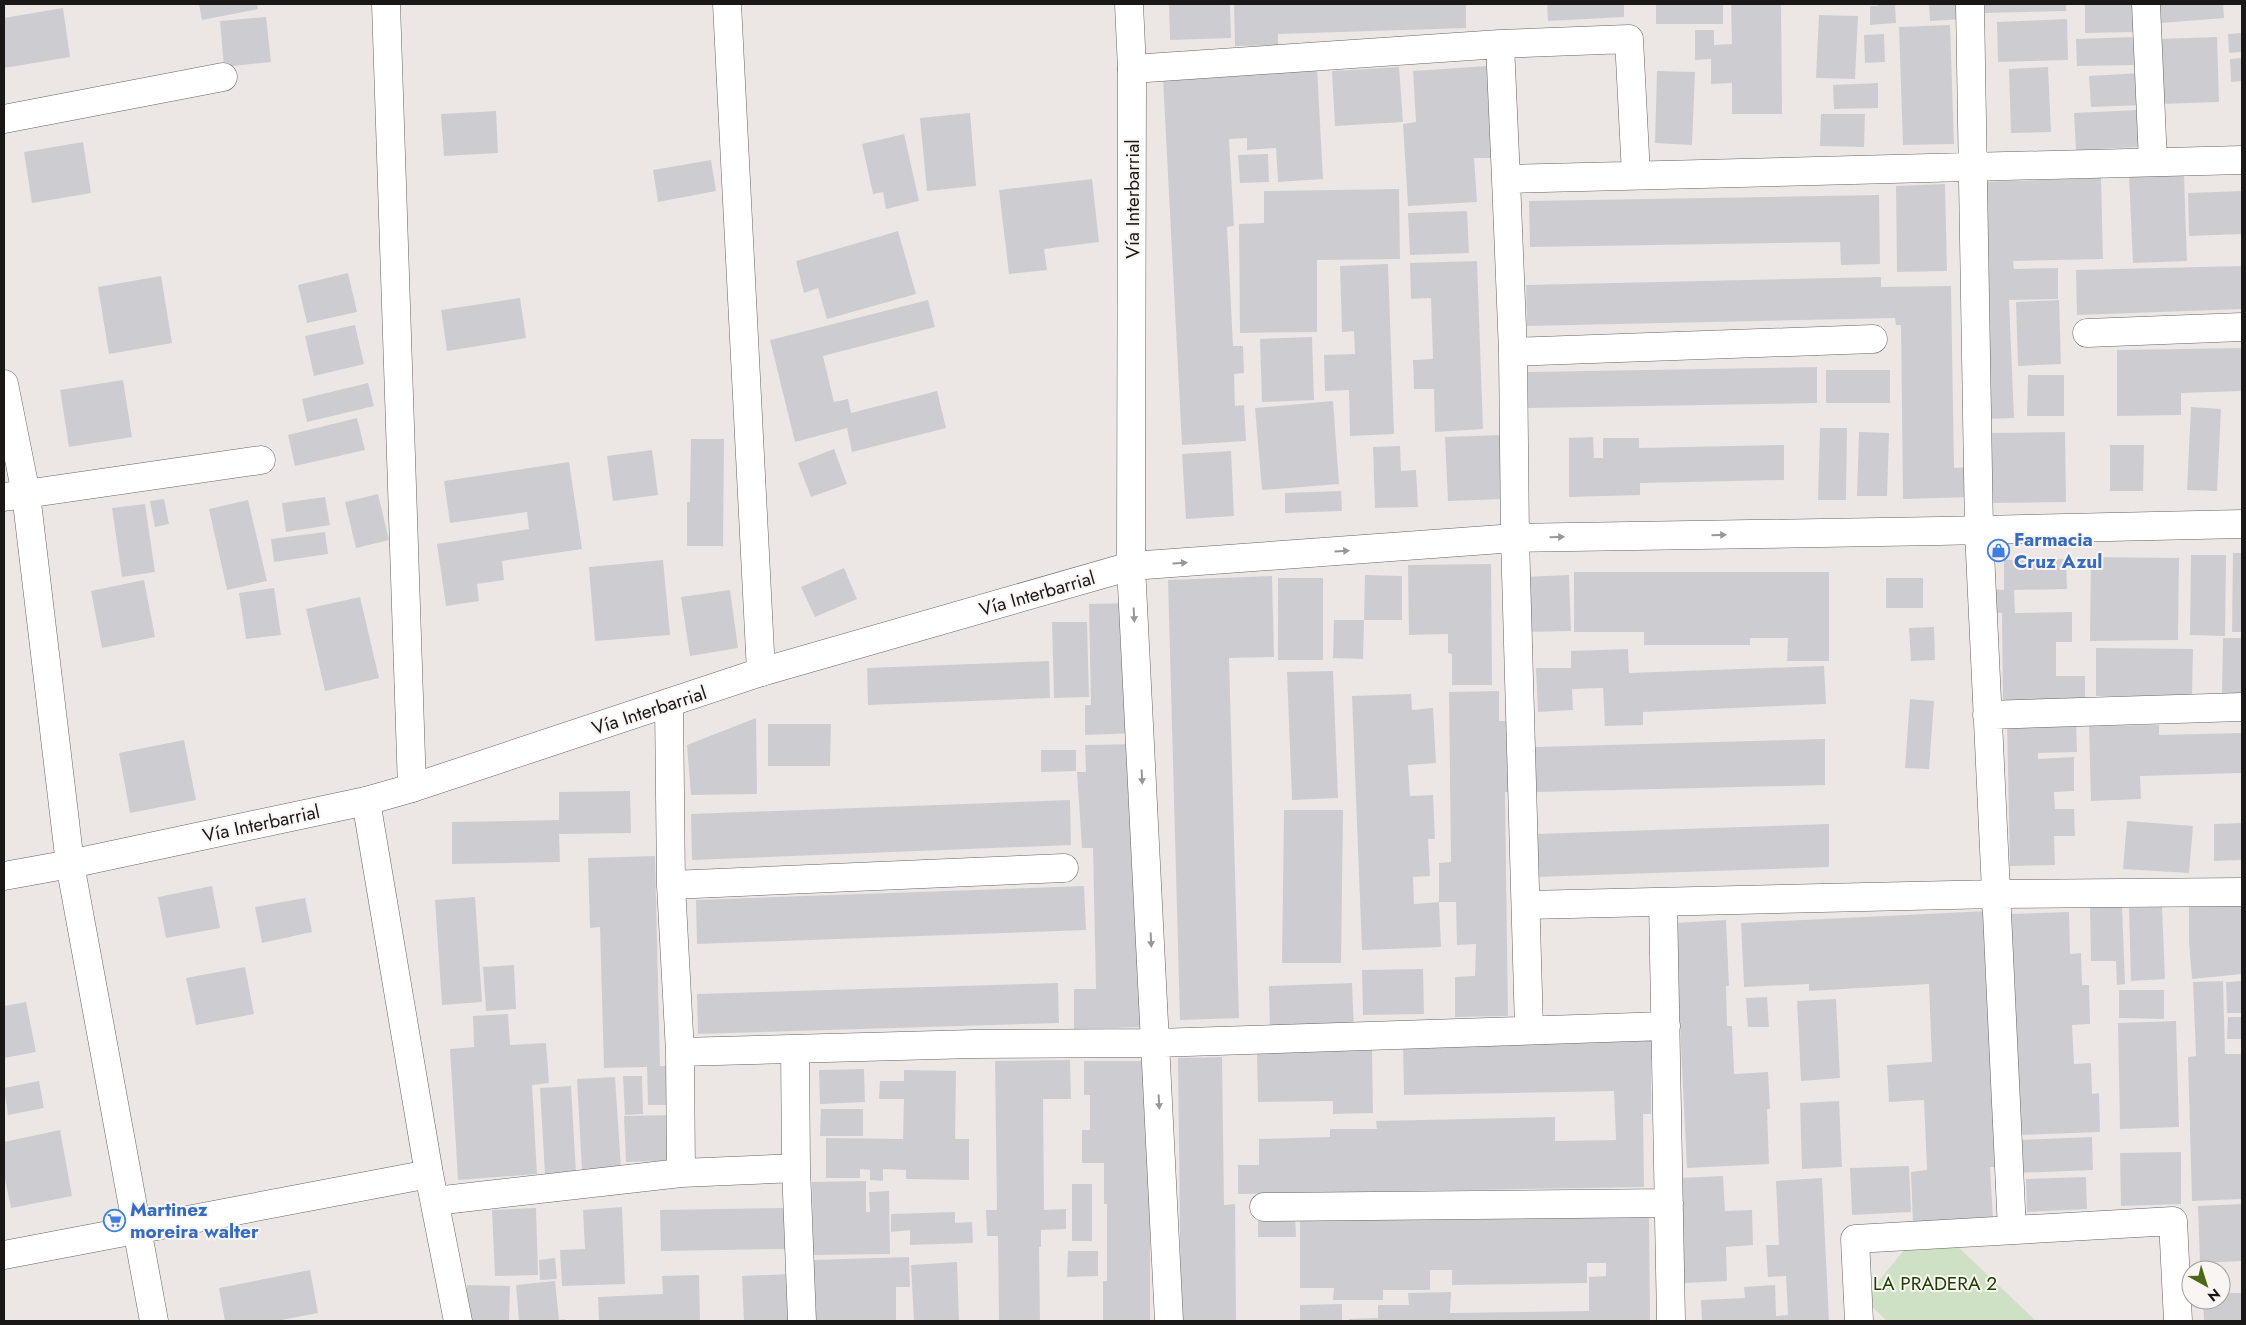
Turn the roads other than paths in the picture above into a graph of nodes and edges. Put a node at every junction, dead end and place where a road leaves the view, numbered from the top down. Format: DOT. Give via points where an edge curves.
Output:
graph roads {
  1 [pos="386,4"];
  2 [pos="727,4"];
  3 [pos="1129,4"];
  4 [pos="1970,4"];
  5 [pos="2146,4"];
  6 [pos="1500,44"];
  7 [pos="1132,69"];
  8 [pos="223,77"];
  9 [pos="4,119"];
  10 [pos="2242,160"];
  11 [pos="2153,162"];
  12 [pos="1974,166"];
  13 [pos="1636,175"];
  14 [pos="1506,179"];
  15 [pos="2242,327"];
  16 [pos="2087,333"];
  17 [pos="1873,339"];
  18 [pos="1512,352"];
  19 [pos="4,384"];
  20 [pos="260,460"];
  21 [pos="15,495"];
  22 [pos="2242,524"];
  23 [pos="1979,531"];
  24 [pos="1515,538"];
  25 [pos="1131,566"];
  26 [pos="761,672"];
  27 [pos="669,703"];
  28 [pos="2242,707"];
  29 [pos="1988,715"];
  30 [pos="412,788"];
  31 [pos="366,801"];
  32 [pos="70,864"];
  33 [pos="1064,868"];
  34 [pos="4,876"];
  35 [pos="671,885"];
  36 [pos="2242,892"];
  37 [pos="1996,894"];
  38 [pos="1663,902"];
  39 [pos="1527,905"];
  40 [pos="1666,1026"];
  41 [pos="1529,1029"];
  42 [pos="1156,1043"];
  43 [pos="795,1050"];
  44 [pos="680,1052"];
  45 [pos="796,1168"];
  46 [pos="681,1173"];
  47 [pos="429,1174"];
  48 [pos="435,1201"];
  49 [pos="1669,1203"];
  50 [pos="1264,1207"];
  51 [pos="2012,1230"];
  52 [pos="137,1231"];
  53 [pos="4,1255"];
  54 [pos="154,1321"];
  55 [pos="458,1321"];
  56 [pos="802,1321"];
  57 [pos="1169,1321"];
  58 [pos="1671,1321"];
  59 [pos="1859,1321"];
  60 [pos="2178,1321"];
  1 -- 30 [label="street"];
  2 -- 26 [label="street"];
  3 -- 7 [label="street, Vía Interbarrial"];
  4 -- 12 [label="street"];
  5 -- 11 [label="street"];
  6 -- 7 [label="street"];
  6 -- 13 [label="street" via="1629,39"];
  6 -- 14 [label="street"];
  7 -- 25 [label="street, Vía Interbarrial"];
  8 -- 9 [label="street"];
  10 -- 11 [label="street"];
  11 -- 12 [label="street"];
  12 -- 13 [label="street"];
  12 -- 23 [label="street"];
  13 -- 14 [label="street"];
  14 -- 18 [label="street"];
  15 -- 16 [label="street"];
  17 -- 18 [label="street"];
  18 -- 24 [label="street"];
  19 -- 21 [label="street"];
  20 -- 21 [label="street"];
  21 -- 32 [label="street"];
  22 -- 23 [label="street"];
  24 -- 23 [label="street, one-way"];
  23 -- 29 [label="street"];
  25 -- 24 [label="street, one-way"];
  24 -- 39 [label="street"];
  25 -- 26 [label="street, Vía Interbarrial"];
  25 -- 42 [label="street, one-way"];
  26 -- 27 [label="street, Vía Interbarrial"];
  27 -- 30 [label="street, Vía Interbarrial"];
  27 -- 35 [label="street"];
  28 -- 29 [label="street"];
  29 -- 37 [label="street"];
  30 -- 31 [label="street, Vía Interbarrial"];
  31 -- 32 [label="street, Vía Interbarrial"];
  31 -- 47 [label="street"];
  32 -- 34 [label="street, Vía Interbarrial"];
  32 -- 52 [label="street"];
  33 -- 35 [label="street"];
  35 -- 44 [label="street"];
  36 -- 37 [label="street"];
  37 -- 38 [label="street"];
  37 -- 51 [label="street"];
  38 -- 39 [label="street"];
  38 -- 40 [label="street"];
  39 -- 41 [label="street"];
  40 -- 41 [label="street"];
  40 -- 49 [label="street"];
  41 -- 42 [label="street"];
  42 -- 43 [label="street" via="974,1044"];
  42 -- 57 [label="street, one-way"];
  43 -- 44 [label="street"];
  43 -- 45 [label="street"];
  44 -- 46 [label="street"];
  45 -- 46 [label="street"];
  45 -- 56 [label="street"];
  46 -- 48 [label="street"];
  47 -- 48 [label="street"];
  47 -- 52 [label="street"];
  48 -- 55 [label="street"];
  49 -- 50 [label="street"];
  49 -- 58 [label="street"];
  51 -- 59 [label="street" via="1855,1239"];
  51 -- 60 [label="street" via="2173,1221"];
  52 -- 53 [label="street"];
  52 -- 54 [label="street"];
}
